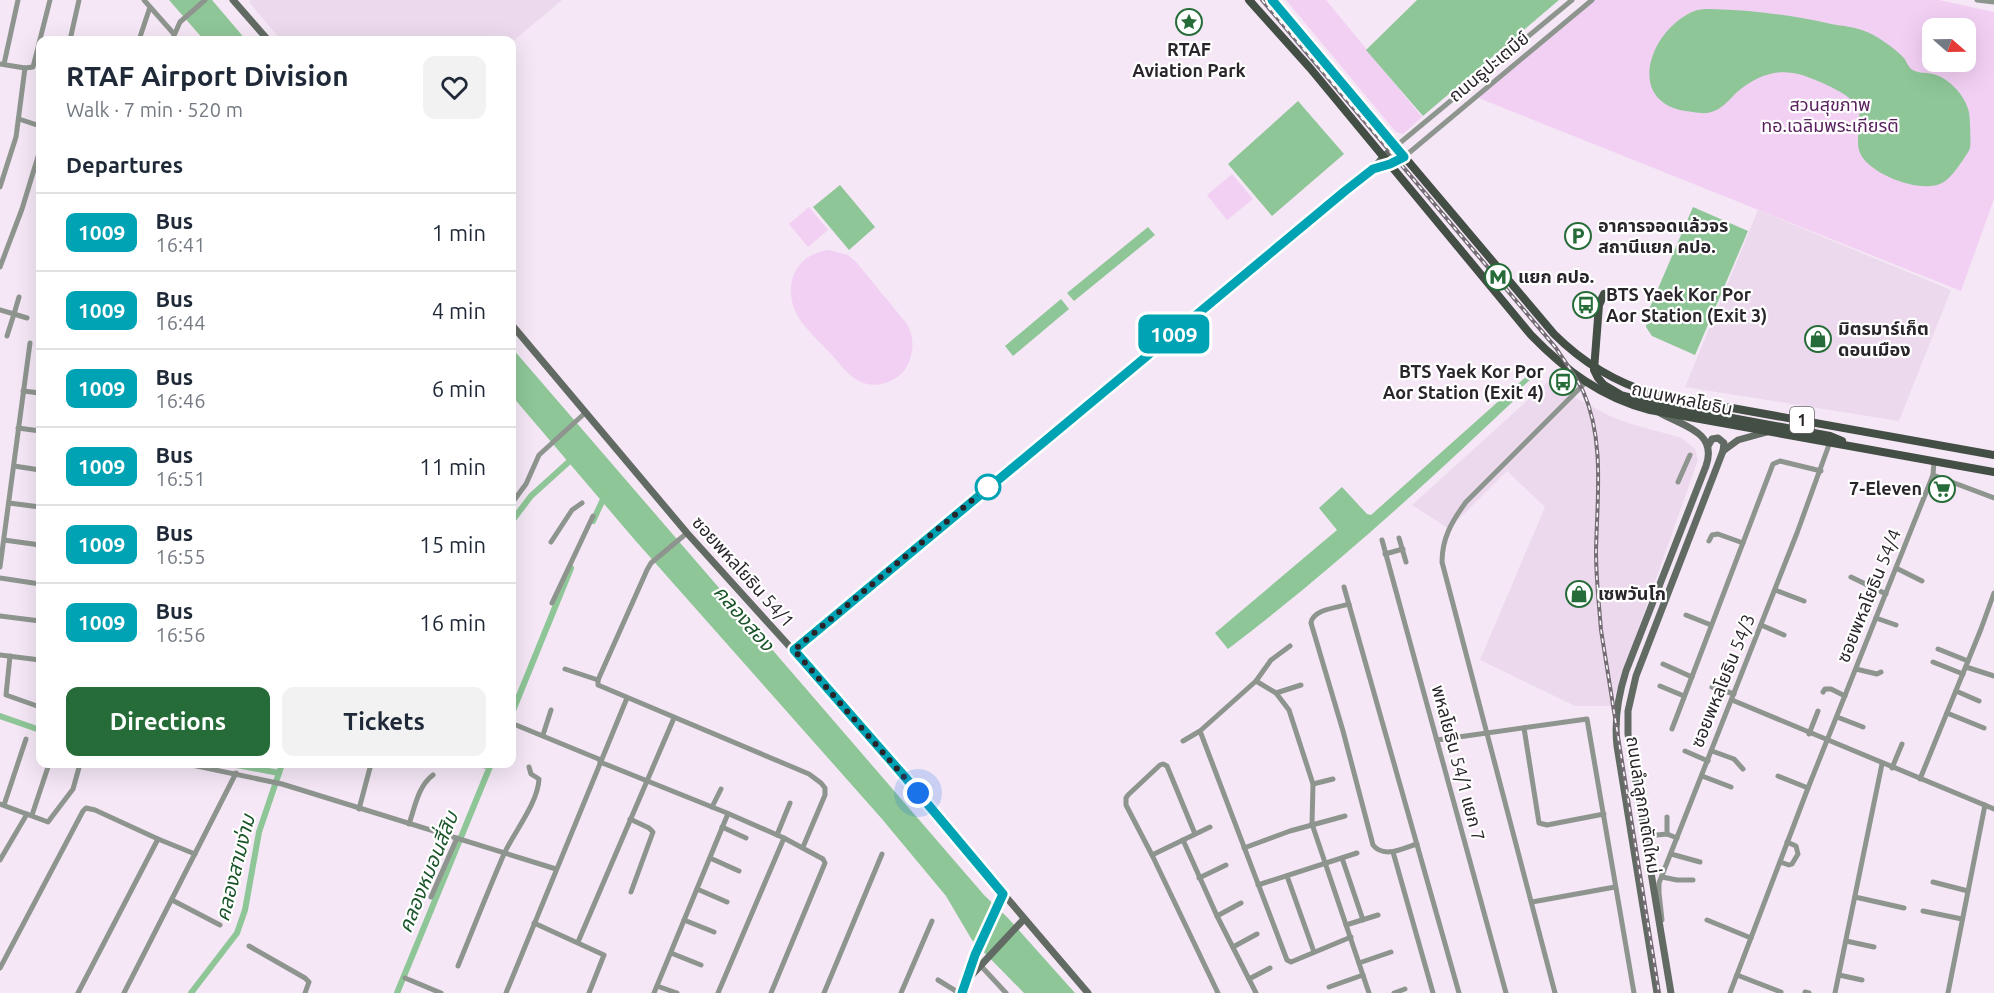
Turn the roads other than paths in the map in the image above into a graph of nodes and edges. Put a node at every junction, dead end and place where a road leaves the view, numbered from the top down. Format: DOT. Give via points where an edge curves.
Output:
graph roads {
  1 [pos="18,0"];
  2 [pos="50,0"];
  3 [pos="79,0"];
  4 [pos="144,0"];
  5 [pos="206,0"];
  6 [pos="233,0"];
  7 [pos="1250,0"];
  8 [pos="1272,0"];
  9 [pos="1572,0"];
  10 [pos="1592,0"];
  11 [pos="1977,0"];
  12 [pos="1994,2"];
  13 [pos="150,7"];
  14 [pos="174,34"];
  15 [pos="41,36"];
  16 [pos="71,36"];
  17 [pos="140,36"];
  18 [pos="264,36"];
  19 [pos="36,57"];
  20 [pos="2,64"];
  21 [pos="25,68"];
  22 [pos="19,119"];
  23 [pos="36,125"];
  24 [pos="1395,147"];
  25 [pos="1383,157"];
  26 [pos="1404,157"];
  27 [pos="36,163"];
  28 [pos="1390,164"];
  29 [pos="1373,169"];
  30 [pos="0,187"];
  31 [pos="0,267"];
  32 [pos="1604,294"];
  33 [pos="19,297"];
  34 [pos="0,310"];
  35 [pos="14,314"];
  36 [pos="27,318"];
  37 [pos="516,330"];
  38 [pos="7,336"];
  39 [pos="30,343"];
  40 [pos="1586,382"];
  41 [pos="23,391"];
  42 [pos="36,393"];
  43 [pos="1658,412"];
  44 [pos="585,413"];
  45 [pos="18,428"];
  46 [pos="36,430"];
  47 [pos="1767,432"];
  48 [pos="1830,442"];
  49 [pos="1939,445"];
  50 [pos="1708,446"];
  51 [pos="1857,447"];
  52 [pos="1723,451"];
  53 [pos="1690,455"];
  54 [pos="1994,455"];
  55 [pos="1934,462"];
  56 [pos="14,466"];
  57 [pos="36,469"];
  58 [pos="1821,471"];
  59 [pos="1994,472"];
  60 [pos="1933,475"];
  61 [pos="1678,482"];
  62 [pos="516,498"];
  63 [pos="1994,498"];
  64 [pos="9,503"];
  65 [pos="582,503"];
  66 [pos="36,506"];
  67 [pos="593,516"];
  68 [pos="683,536"];
  69 [pos="1400,537"];
  70 [pos="4,540"];
  71 [pos="1382,540"];
  72 [pos="1708,541"];
  73 [pos="551,542"];
  74 [pos="1743,543"];
  75 [pos="36,544"];
  76 [pos="1403,549"];
  77 [pos="1385,554"];
  78 [pos="1406,562"];
  79 [pos="0,567"];
  80 [pos="1896,568"];
  81 [pos="1851,577"];
  82 [pos="0,578"];
  83 [pos="1922,581"];
  84 [pos="36,583"];
  85 [pos="1344,587"];
  86 [pos="1775,590"];
  87 [pos="1994,593"];
  88 [pos="1886,594"];
  89 [pos="1804,601"];
  90 [pos="552,603"];
  91 [pos="1349,604"];
  92 [pos="1686,615"];
  93 [pos="0,616"];
  94 [pos="1876,618"];
  95 [pos="36,620"];
  96 [pos="1711,625"];
  97 [pos="1761,625"];
  98 [pos="1896,625"];
  99 [pos="1784,635"];
  100 [pos="1290,646"];
  101 [pos="1938,649"];
  102 [pos="794,650"];
  103 [pos="0,655"];
  104 [pos="10,656"];
  105 [pos="36,659"];
  106 [pos="1933,662"];
  107 [pos="1663,664"];
  108 [pos="1967,664"];
  109 [pos="565,669"];
  110 [pos="1856,669"];
  111 [pos="1881,672"];
  112 [pos="1963,674"];
  113 [pos="1692,676"];
  114 [pos="1994,676"];
  115 [pos="598,680"];
  116 [pos="1256,681"];
  117 [pos="1301,685"];
  118 [pos="1660,686"];
  119 [pos="1712,687"];
  120 [pos="1956,691"];
  121 [pos="1823,692"];
  122 [pos="1276,693"];
  123 [pos="1684,696"];
  124 [pos="1845,696"];
  125 [pos="1733,697"];
  126 [pos="627,698"];
  127 [pos="1979,701"];
  128 [pos="36,706"];
  129 [pos="551,710"];
  130 [pos="1818,711"];
  131 [pos="1947,713"];
  132 [pos="1837,717"];
  133 [pos="674,718"];
  134 [pos="516,724"];
  135 [pos="1863,727"];
  136 [pos="1524,728"];
  137 [pos="1984,728"];
  138 [pos="1672,729"];
  139 [pos="1200,731"];
  140 [pos="1487,733"];
  141 [pos="1809,734"];
  142 [pos="543,735"];
  143 [pos="26,739"];
  144 [pos="1437,740"];
  145 [pos="1184,741"];
  146 [pos="1828,741"];
  147 [pos="1902,744"];
  148 [pos="1685,751"];
  149 [pos="1712,751"];
  150 [pos="601,761"];
  151 [pos="1708,761"];
  152 [pos="1882,764"];
  153 [pos="529,767"];
  154 [pos="48,768"];
  155 [pos="79,768"];
  156 [pos="224,768"];
  157 [pos="370,768"];
  158 [pos="1892,768"];
  159 [pos="1743,769"];
  160 [pos="236,773"];
  161 [pos="433,775"];
  162 [pos="1702,776"];
  163 [pos="1778,776"];
  164 [pos="1333,779"];
  165 [pos="1920,779"];
  166 [pos="647,780"];
  167 [pos="1313,784"];
  168 [pos="1731,787"];
  169 [pos="1808,788"];
  170 [pos="721,789"];
  171 [pos="790,803"];
  172 [pos="2,804"];
  173 [pos="1985,805"];
  174 [pos="712,807"];
  175 [pos="358,809"];
  176 [pos="1994,809"];
  177 [pos="1604,814"];
  178 [pos="30,815"];
  179 [pos="727,816"];
  180 [pos="1345,816"];
  181 [pos="1666,817"];
  182 [pos="630,819"];
  183 [pos="409,824"];
  184 [pos="1312,824"];
  185 [pos="722,827"];
  186 [pos="1210,827"];
  187 [pos="1195,834"];
  188 [pos="1667,834"];
  189 [pos="777,835"];
  190 [pos="1657,835"];
  191 [pos="458,838"];
  192 [pos="746,838"];
  193 [pos="784,838"];
  194 [pos="1677,838"];
  195 [pos="158,839"];
  196 [pos="1183,840"];
  197 [pos="1787,842"];
  198 [pos="1418,844"];
  199 [pos="803,847"];
  200 [pos="1244,848"];
  201 [pos="505,852"];
  202 [pos="1393,852"];
  203 [pos="1356,853"];
  204 [pos="195,854"];
  205 [pos="882,854"];
  206 [pos="1671,854"];
  207 [pos="1152,855"];
  208 [pos="710,858"];
  209 [pos="1342,858"];
  210 [pos="0,860"];
  211 [pos="1701,862"];
  212 [pos="1780,862"];
  213 [pos="1326,863"];
  214 [pos="1226,865"];
  215 [pos="556,869"];
  216 [pos="739,871"];
  217 [pos="1287,876"];
  218 [pos="1662,877"];
  219 [pos="1199,878"];
  220 [pos="1694,880"];
  221 [pos="1933,882"];
  222 [pos="1258,885"];
  223 [pos="1615,887"];
  224 [pos="697,889"];
  225 [pos="1968,891"];
  226 [pos="631,892"];
  227 [pos="1003,894"];
  228 [pos="431,897"];
  229 [pos="1855,897"];
  230 [pos="172,900"];
  231 [pos="727,902"];
  232 [pos="1532,902"];
  233 [pos="1241,903"];
  234 [pos="1904,908"];
  235 [pos="1923,911"];
  236 [pos="1378,915"];
  237 [pos="1217,916"];
  238 [pos="1962,919"];
  239 [pos="684,920"];
  240 [pos="1363,920"];
  241 [pos="1707,920"];
  242 [pos="932,921"];
  243 [pos="1022,922"];
  244 [pos="534,923"];
  245 [pos="220,925"];
  246 [pos="1346,925"];
  247 [pos="714,932"];
  248 [pos="1257,934"];
  249 [pos="1664,934"];
  250 [pos="1351,937"];
  251 [pos="1751,938"];
  252 [pos="1846,941"];
  253 [pos="578,942"];
  254 [pos="249,946"];
  255 [pos="1233,947"];
  256 [pos="1874,947"];
  257 [pos="1314,952"];
  258 [pos="1390,952"];
  259 [pos="670,953"];
  260 [pos="983,963"];
  261 [pos="1359,963"];
  262 [pos="701,965"];
  263 [pos="458,966"];
  264 [pos="0,968"];
  265 [pos="1270,968"];
  266 [pos="1363,975"];
  267 [pos="1737,975"];
  268 [pos="1839,975"];
  269 [pos="405,978"];
  270 [pos="1249,979"];
  271 [pos="938,980"];
  272 [pos="968,980"];
  273 [pos="1862,980"];
  274 [pos="657,986"];
  275 [pos="1329,987"];
  276 [pos="1405,989"];
  277 [pos="426,990"];
  278 [pos="1781,992"];
  279 [pos="78,993"];
  280 [pos="124,993"];
  281 [pos="305,993"];
  282 [pos="441,993"];
  283 [pos="506,993"];
  284 [pos="589,993"];
  285 [pos="654,993"];
  286 [pos="677,993"];
  287 [pos="718,993"];
  288 [pos="771,993"];
  289 [pos="824,993"];
  290 [pos="902,993"];
  291 [pos="960,993"];
  292 [pos="1006,993"];
  293 [pos="1088,993"];
  294 [pos="1218,993"];
  295 [pos="1256,993"];
  296 [pos="1369,993"];
  297 [pos="1394,993"];
  298 [pos="1433,993"];
  299 [pos="1459,993"];
  300 [pos="1506,993"];
  301 [pos="1555,993"];
  302 [pos="1634,993"];
  303 [pos="1657,993"];
  304 [pos="1671,993"];
  305 [pos="1730,993"];
  306 [pos="1835,993"];
  307 [pos="1948,993"];
  1 -- 20 [label="street"];
  2 -- 15 [label="street"];
  3 -- 16 [label="street"];
  4 -- 13 [label="street"];
  5 -- 14 [label="street" via="180,22"];
  6 -- 18 [label="main road"];
  7 -- 25 [label="main road, ถนนพหลโยธิน"];
  8 -- 24 [label="main road, ถนนพหลโยธิน"];
  9 -- 24 [label="street, ถนนธูปะเตมีย์"];
  10 -- 26 [label="street, ถนนธูปะเตมีย์"];
  11 -- 12 [label="street"];
  13 -- 14 [label="street"];
  13 -- 17 [label="street"];
  19 -- 21 [label="street" via="34,65"];
  20 -- 21 [label="street"];
  21 -- 22 [label="street"];
  22 -- 23 [label="street"];
  22 -- 30 [label="street"];
  24 -- 25 [label="main road"];
  24 -- 26 [label="main road, ถนนพหลโยธิน"];
  25 -- 28 [label="main road, ถนนพหลโยธิน"];
  25 -- 29 [label="main road"];
  26 -- 28 [label="main road"];
  26 -- 49 [label="main road, ถนนพหลโยธิน / 1" via="1554,334 1575,356 1612,378 1667,397"];
  27 -- 31 [label="street"];
  28 -- 29 [label="main road"];
  28 -- 40 [label="main road, ถนนพหลโยธิน / 1" via="1531,335"];
  29 -- 102 [label="main road"];
  32 -- 51 [label="main road" via="1599,305 1594,370 1613,391 1656,404 1830,436"];
  33 -- 35 [label="street"];
  34 -- 35 [label="street"];
  35 -- 36 [label="street"];
  35 -- 38 [label="street"];
  37 -- 44 [label="main road, ซอยพหลโยธิน 54/1"];
  39 -- 41 [label="street"];
  40 -- 43 [label="main road, ถนนพหลโยธิน / 1" via="1617,400"];
  40 -- 140 [label="street" via="1475,492 1452,521 1445,537 1442,562"];
  41 -- 42 [label="street"];
  41 -- 45 [label="street"];
  43 -- 47 [label="main road, ถนนพหลโยธิน / 1"];
  43 -- 50 [label="main road" via="1700,434"];
  44 -- 62 [label="street" via="539,455"];
  44 -- 68 [label="main road, ซอยพหลโยธิน 54/1"];
  45 -- 46 [label="street"];
  45 -- 56 [label="street"];
  47 -- 48 [label="main road, ถนนพหลโยธิน / 1"];
  47 -- 52 [label="main road" via="1738,440"];
  48 -- 51 [label="main road, ถนนพหลโยธิน / 1"];
  48 -- 58 [label="street, ซอยพหลโยธิน 54/3"];
  49 -- 54 [label="main road, ถนนพหลโยธิน / 1"];
  49 -- 55 [label="main road"];
  50 -- 52 [label="main road" via="1718,438 1724,443"];
  50 -- 303 [label="main road, ถนนลำลูกกาตัดใหม่" via="1708,458 1626,671 1616,718 1617,746"];
  51 -- 55 [label="main road, ถนนพหลโยธิน / 1"];
  52 -- 304 [label="main road, ถนนลำลูกกาตัดใหม่" via="1636,676 1628,711 1628,734"];
  53 -- 61 [label="street"];
  55 -- 59 [label="main road, ถนนพหลโยธิน / 1"];
  55 -- 60 [label="street, ซอยพหลโยธิน 54/4"];
  56 -- 57 [label="street"];
  56 -- 64 [label="street"];
  58 -- 74 [label="street" via="1775,463"];
  58 -- 86 [label="street, ซอยพหลโยธิน 54/3"];
  60 -- 63 [label="street"];
  60 -- 80 [label="street, ซอยพหลโยธิน 54/4"];
  64 -- 66 [label="street"];
  64 -- 70 [label="street"];
  65 -- 73 [label="street" via="572,510"];
  67 -- 90 [label="street"];
  68 -- 102 [label="main road, ซอยพหลโยธิน 54/1"];
  68 -- 115 [label="street" via="651,563"];
  69 -- 76 [label="street"];
  70 -- 75 [label="street"];
  70 -- 79 [label="street"];
  71 -- 77 [label="street, พหลโยธิน 54/1 แยก 7"];
  72 -- 74 [label="street" via="1718,534"];
  74 -- 96 [label="street"];
  76 -- 77 [label="street"];
  76 -- 78 [label="street"];
  77 -- 144 [label="street, พหลโยธิน 54/1 แยก 7"];
  80 -- 83 [label="street"];
  80 -- 88 [label="street, ซอยพหลโยธิน 54/4"];
  81 -- 88 [label="street"];
  82 -- 84 [label="street"];
  85 -- 91 [label="street"];
  86 -- 89 [label="street"];
  86 -- 97 [label="street, ซอยพหลโยธิน 54/3"];
  87 -- 108 [label="street"];
  88 -- 94 [label="street, ซอยพหลโยธิน 54/4"];
  91 -- 198 [label="street"];
  91 -- 202 [label="street" via="1316,614 1311,623 1373,845 1377,850"];
  92 -- 96 [label="street"];
  93 -- 95 [label="street"];
  94 -- 98 [label="street"];
  94 -- 110 [label="street, ซอยพหลโยธิน 54/4"];
  96 -- 113 [label="street"];
  97 -- 99 [label="street"];
  97 -- 125 [label="street, ซอยพหลโยธิน 54/3"];
  100 -- 116 [label="street" via="1271,660"];
  101 -- 108 [label="street"];
  102 -- 227 [label="main road, ซอยพหลโยธิน 54/1"];
  103 -- 104 [label="street"];
  104 -- 105 [label="street"];
  104 -- 128 [label="street" via="6,695"];
  106 -- 112 [label="street"];
  107 -- 113 [label="street"];
  108 -- 112 [label="street"];
  108 -- 114 [label="street"];
  109 -- 115 [label="street"];
  110 -- 111 [label="street"];
  110 -- 124 [label="street, ซอยพหลโยธิน 54/4"];
  112 -- 120 [label="street"];
  113 -- 123 [label="street"];
  115 -- 126 [label="street" via="600,686"];
  116 -- 122 [label="street"];
  116 -- 139 [label="street"];
  117 -- 122 [label="street"];
  118 -- 123 [label="street"];
  119 -- 125 [label="street"];
  120 -- 127 [label="street"];
  120 -- 131 [label="street"];
  121 -- 124 [label="street" via="1831,689"];
  122 -- 167 [label="street" via="1289,710"];
  123 -- 138 [label="street"];
  124 -- 132 [label="street, ซอยพหลโยธิน 54/4"];
  125 -- 141 [label="street"];
  125 -- 149 [label="street, ซอยพหลโยธิน 54/3"];
  126 -- 133 [label="street"];
  126 -- 150 [label="street"];
  129 -- 142 [label="street"];
  130 -- 141 [label="street"];
  131 -- 137 [label="street"];
  131 -- 165 [label="street"];
  132 -- 135 [label="street"];
  132 -- 146 [label="street, ซอยพหลโยธิน 54/4"];
  133 -- 166 [label="street"];
  133 -- 199 [label="street" via="818,780 825,795"];
  134 -- 142 [label="street"];
  136 -- 140 [label="street"];
  136 -- 177 [label="street" via="1587,719"];
  136 -- 177 [label="street" via="1539,822 1547,825"];
  139 -- 145 [label="street"];
  139 -- 200 [label="street"];
  140 -- 144 [label="street"];
  140 -- 232 [label="street"];
  141 -- 146 [label="street"];
  142 -- 150 [label="street"];
  143 -- 172 [label="street"];
  144 -- 300 [label="street, พหลโยธิน 54/1 แยก 7"];
  146 -- 152 [label="street"];
  146 -- 169 [label="street, ซอยพหลโยธิน 54/4"];
  147 -- 158 [label="street"];
  148 -- 151 [label="street"];
  149 -- 151 [label="street, ซอยพหลโยธิน 54/3"];
  149 -- 159 [label="street" via="1734,759"];
  150 -- 166 [label="street"];
  150 -- 215 [label="street"];
  151 -- 162 [label="street, ซอยพหลโยธิน 54/3"];
  152 -- 158 [label="street"];
  152 -- 229 [label="street"];
  153 -- 201 [label="street" via="539,782"];
  154 -- 178 [label="street"];
  155 -- 178 [label="street" via="73,789 48,822"];
  156 -- 160 [label="street"];
  157 -- 175 [label="street"];
  158 -- 165 [label="street"];
  160 -- 175 [label="street"];
  160 -- 204 [label="street"];
  161 -- 183 [label="street" via="421,790"];
  162 -- 168 [label="street"];
  162 -- 194 [label="street, ซอยพหลโยธิน 54/3"];
  163 -- 169 [label="street"];
  164 -- 167 [label="street"];
  165 -- 173 [label="street"];
  166 -- 174 [label="street"];
  166 -- 182 [label="street"];
  167 -- 184 [label="street"];
  169 -- 197 [label="street, ซอยพหลโยธิน 54/4"];
  170 -- 174 [label="street"];
  171 -- 189 [label="street"];
  172 -- 178 [label="street"];
  173 -- 176 [label="street"];
  173 -- 225 [label="street"];
  174 -- 189 [label="street"];
  175 -- 183 [label="street"];
  177 -- 223 [label="street"];
  178 -- 210 [label="street"];
  179 -- 185 [label="street"];
  180 -- 184 [label="street"];
  181 -- 188 [label="street"];
  182 -- 226 [label="street" via="653,832"];
  182 -- 253 [label="street"];
  183 -- 191 [label="street"];
  184 -- 200 [label="street"];
  184 -- 213 [label="street"];
  185 -- 192 [label="street"];
  185 -- 208 [label="street"];
  186 -- 187 [label="street"];
  187 -- 196 [label="street"];
  187 -- 207 [label="street" via="1167,766 1160,765 1125,801"];
  188 -- 190 [label="street"];
  188 -- 194 [label="street"];
  189 -- 193 [label="street"];
  191 -- 201 [label="street"];
  191 -- 228 [label="street"];
  193 -- 199 [label="street"];
  193 -- 287 [label="street"];
  194 -- 206 [label="street, ซอยพหลโยธิน 54/3"];
  195 -- 204 [label="street"];
  195 -- 264 [label="street" via="86,808"];
  195 -- 279 [label="street"];
  196 -- 207 [label="street"];
  196 -- 219 [label="street"];
  197 -- 212 [label="street, ซอยพหลโยธิน 54/4"];
  197 -- 212 [label="street" via="1796,846 1798,854 1792,864"];
  198 -- 202 [label="street"];
  198 -- 299 [label="street"];
  199 -- 288 [label="street" via="825,863"];
  200 -- 222 [label="street"];
  201 -- 215 [label="street"];
  201 -- 263 [label="street"];
  202 -- 298 [label="street"];
  203 -- 209 [label="street"];
  204 -- 230 [label="street"];
  205 -- 289 [label="street"];
  206 -- 211 [label="street"];
  206 -- 218 [label="street, ซอยพหลโยธิน 54/3"];
  207 -- 294 [label="street"];
  208 -- 216 [label="street"];
  208 -- 224 [label="street"];
  209 -- 213 [label="street"];
  209 -- 240 [label="street"];
  212 -- 251 [label="street, ซอยพหลโยธิน 54/4"];
  213 -- 217 [label="street"];
  213 -- 246 [label="street"];
  214 -- 219 [label="street"];
  215 -- 244 [label="street"];
  217 -- 222 [label="street"];
  217 -- 257 [label="street"];
  218 -- 220 [label="street"];
  218 -- 249 [label="street, ซอยพหลโยธิน 54/3" via="1659,893"];
  219 -- 237 [label="street"];
  221 -- 225 [label="street"];
  222 -- 257 [label="street" via="1287,960 1291,962"];
  223 -- 232 [label="street"];
  223 -- 302 [label="street"];
  224 -- 231 [label="street"];
  224 -- 239 [label="street"];
  225 -- 238 [label="street"];
  227 -- 243 [label="main road, ซอยพหลโยธิน 54/1"];
  227 -- 272 [label="main road"];
  229 -- 234 [label="street"];
  229 -- 252 [label="street"];
  230 -- 245 [label="street"];
  230 -- 280 [label="street"];
  232 -- 301 [label="street"];
  233 -- 237 [label="street"];
  235 -- 238 [label="street"];
  236 -- 240 [label="street"];
  237 -- 255 [label="street"];
  238 -- 307 [label="street"];
  239 -- 247 [label="street"];
  239 -- 259 [label="street"];
  240 -- 246 [label="street"];
  241 -- 251 [label="street"];
  242 -- 290 [label="street"];
  243 -- 260 [label="main road"];
  243 -- 293 [label="main road, ซอยพหลโยธิน 54/1"];
  244 -- 253 [label="street"];
  244 -- 283 [label="street"];
  246 -- 250 [label="street"];
  248 -- 255 [label="street"];
  250 -- 257 [label="street"];
  250 -- 261 [label="street"];
  251 -- 267 [label="street, ซอยพหลโยธิน 54/4"];
  252 -- 256 [label="street"];
  252 -- 268 [label="street"];
  253 -- 284 [label="street" via="604,955"];
  254 -- 281 [label="street" via="305,978 309,982"];
  255 -- 270 [label="street"];
  258 -- 261 [label="street"];
  259 -- 262 [label="street"];
  259 -- 274 [label="street"];
  260 -- 272 [label="main road"];
  260 -- 292 [label="street"];
  261 -- 266 [label="street"];
  265 -- 270 [label="street"];
  266 -- 275 [label="street"];
  266 -- 296 [label="street"];
  267 -- 278 [label="street"];
  267 -- 305 [label="street, ซอยพหลโยธิน 54/4"];
  268 -- 273 [label="street"];
  268 -- 306 [label="street"];
  269 -- 277 [label="street"];
  270 -- 295 [label="street"];
  271 -- 291 [label="street"];
  272 -- 291 [label="main road"];
  274 -- 285 [label="street"];
  274 -- 286 [label="street"];
  276 -- 297 [label="street"];
  277 -- 282 [label="street"];
}
